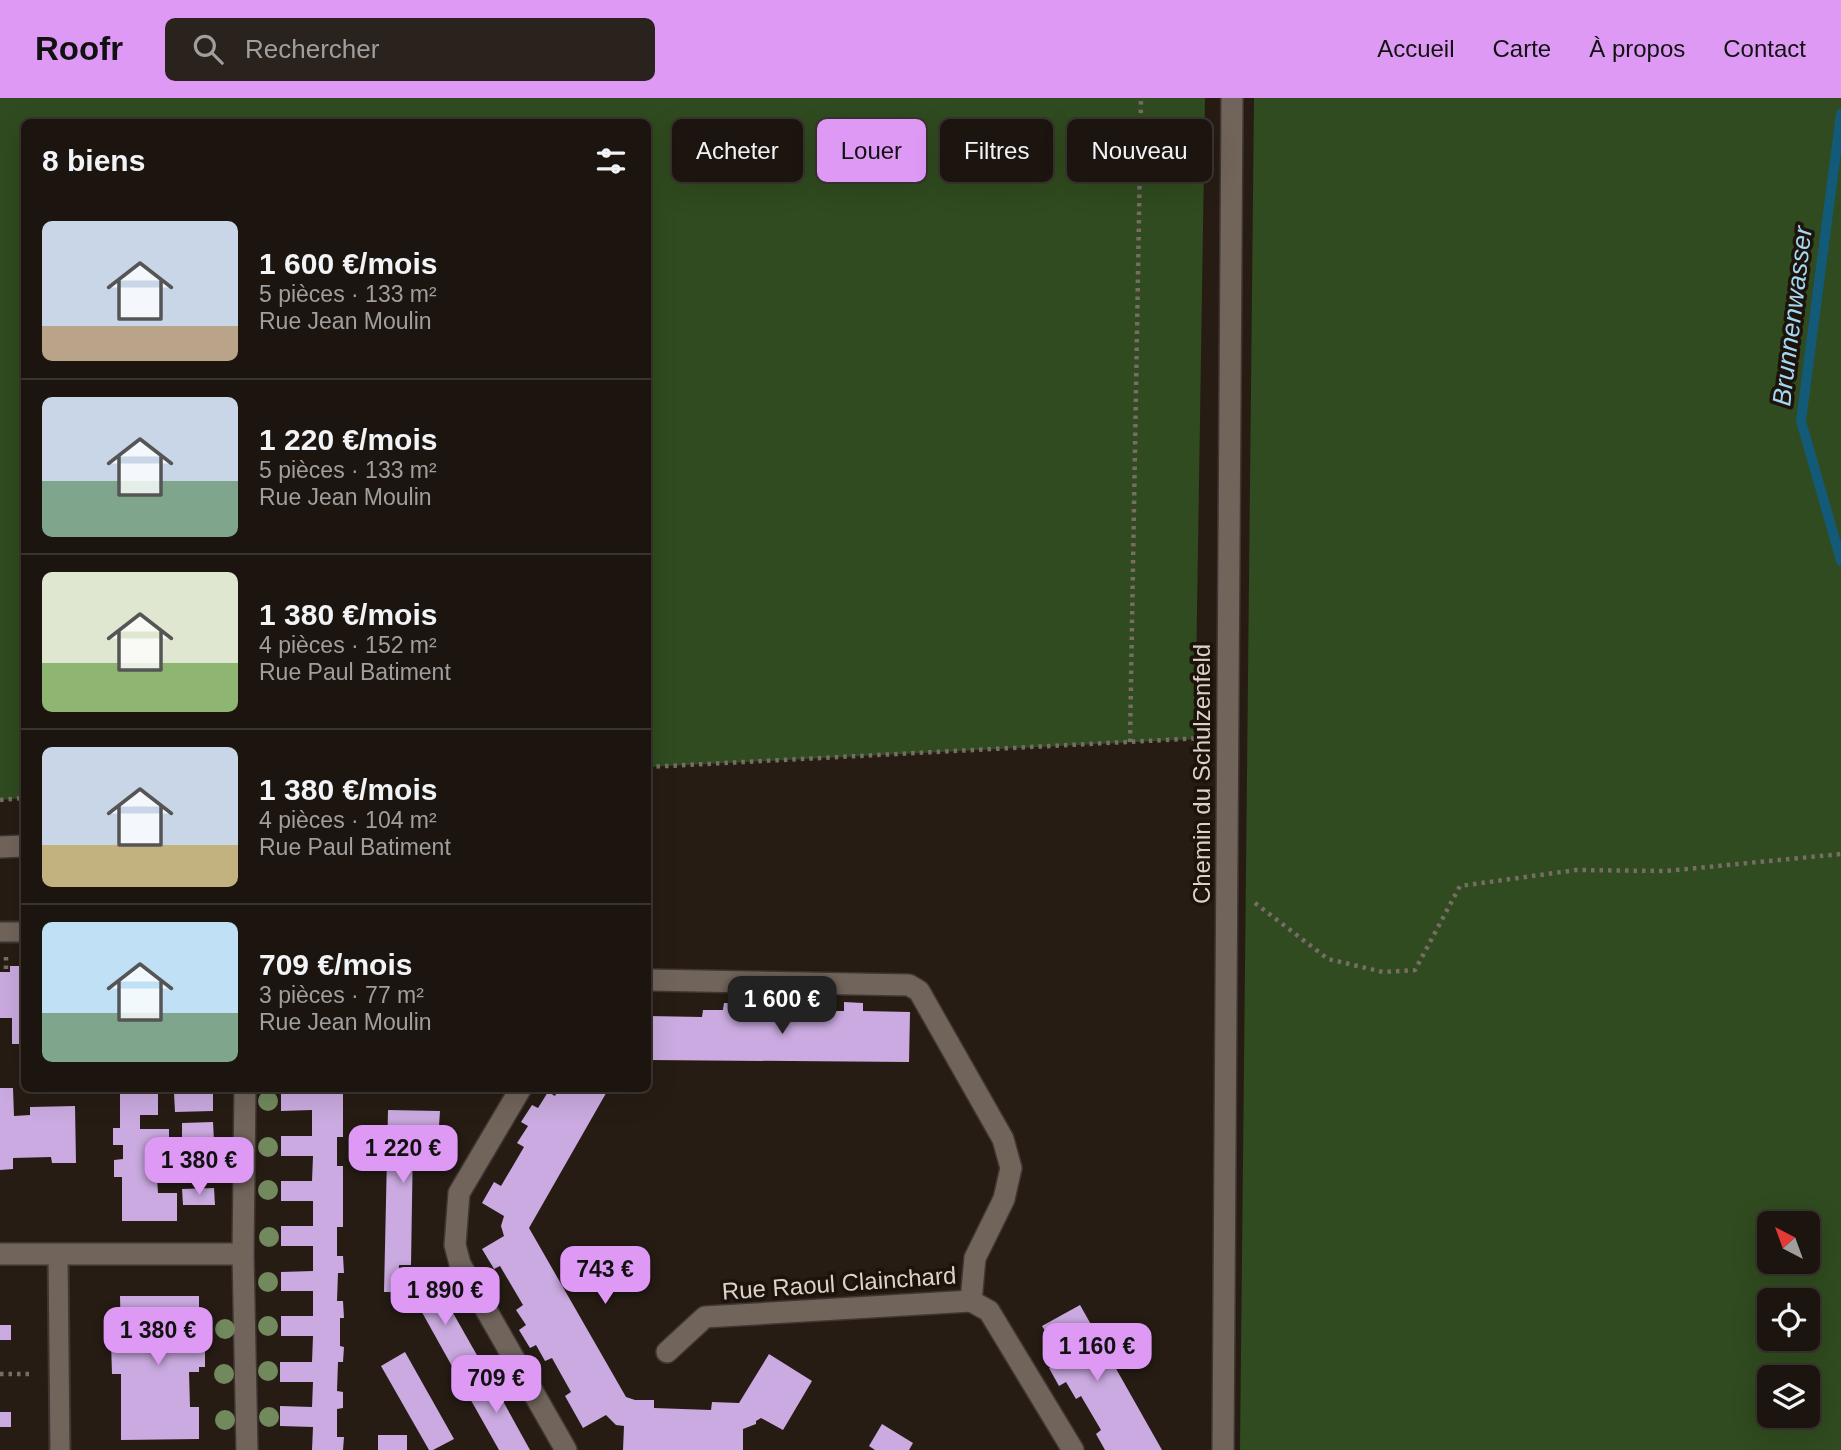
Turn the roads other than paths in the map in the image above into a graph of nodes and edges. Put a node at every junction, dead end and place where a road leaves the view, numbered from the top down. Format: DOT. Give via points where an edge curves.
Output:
graph roads {
  1 [pos="1232,98"];
  2 [pos="21,846"];
  3 [pos="0,847"];
  4 [pos="0,932"];
  5 [pos="21,932"];
  6 [pos="651,980"];
  7 [pos="245,1092"];
  8 [pos="519,1092"];
  9 [pos="0,1254"];
  10 [pos="58,1254"];
  11 [pos="243,1254"];
  12 [pos="971,1301"];
  13 [pos="667,1352"];
  14 [pos="60,1450"];
  15 [pos="247,1450"];
  16 [pos="566,1450"];
  17 [pos="1073,1450"];
  18 [pos="1223,1450"];
  1 -- 18 [label="street, Chemin du Schulzenfeld"];
  2 -- 3 [label="street"];
  4 -- 5 [label="lane"];
  6 -- 12 [label="street" via="909,985 919,991 1003,1139 1011,1168 1004,1199 975,1258"];
  7 -- 11 [label="street"];
  8 -- 16 [label="street" via="459,1193 455,1245 460,1264"];
  9 -- 10 [label="street"];
  10 -- 11 [label="street"];
  10 -- 14 [label="lane"];
  11 -- 15 [label="street"];
  12 -- 13 [label="street, Rue Raoul Clainchard" via="705,1317"];
  12 -- 17 [label="street, Rue Raoul Clainchard" via="989,1311"];
}
